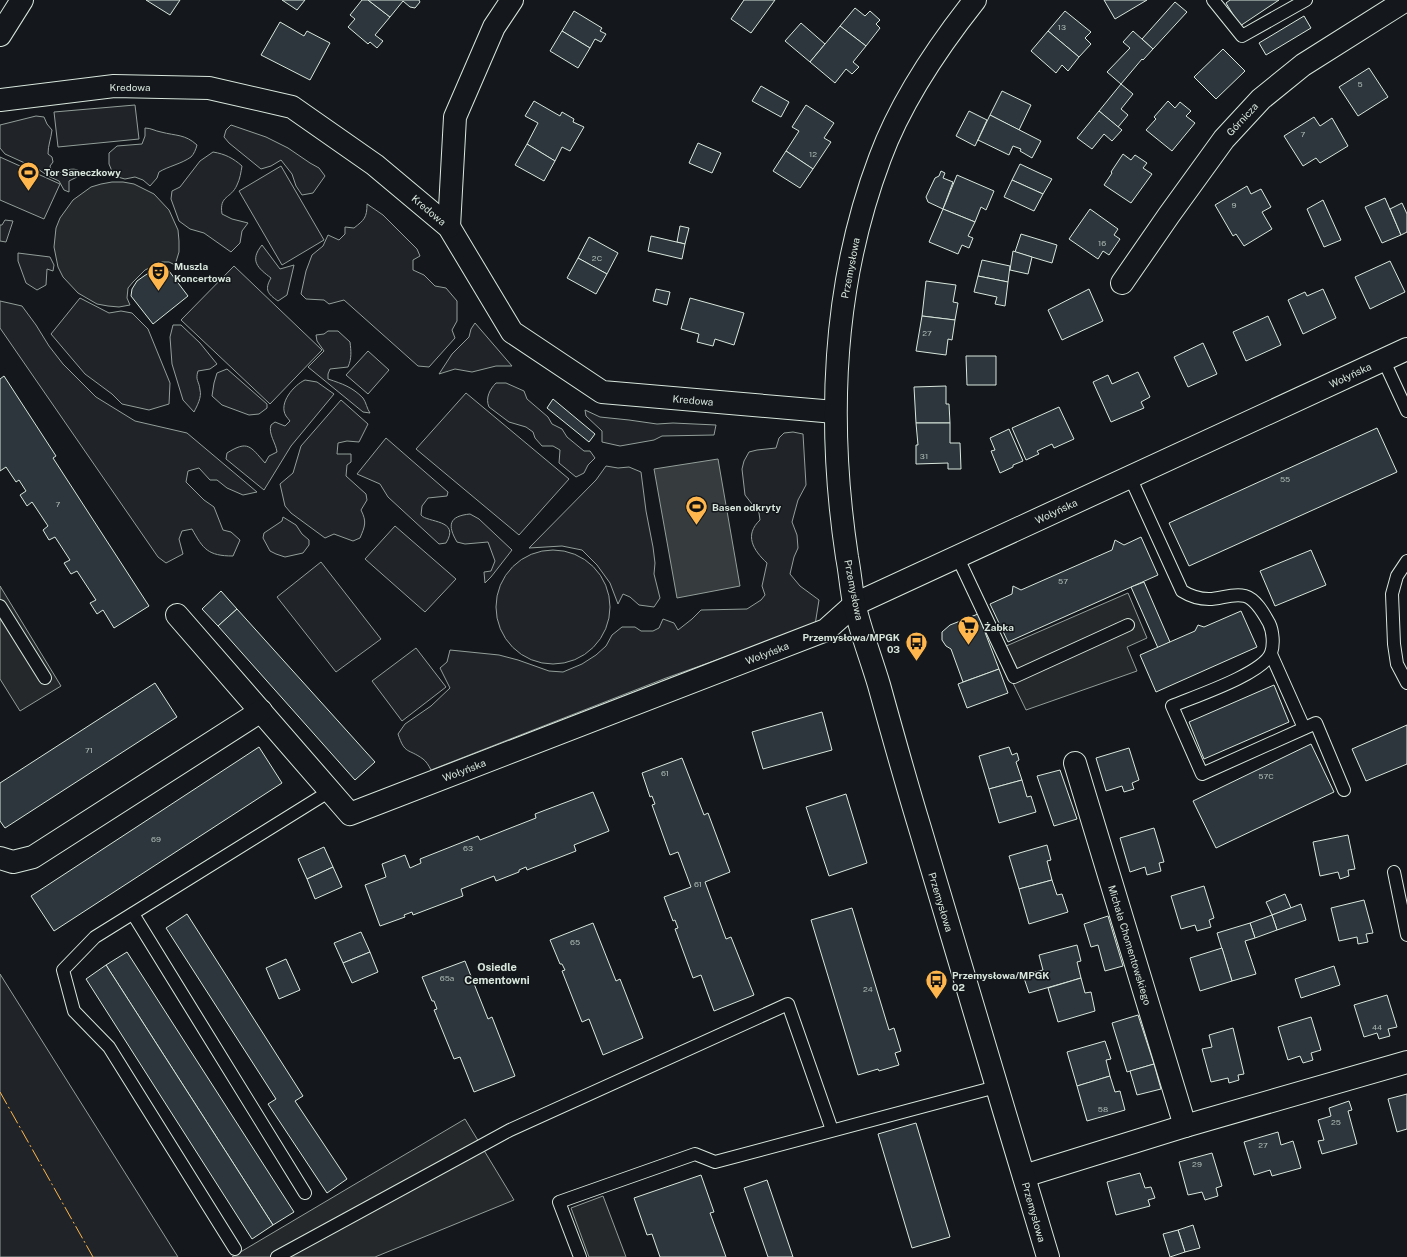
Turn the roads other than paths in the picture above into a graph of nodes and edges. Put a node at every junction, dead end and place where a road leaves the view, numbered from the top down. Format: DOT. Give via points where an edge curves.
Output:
graph roads {
  1 [pos="22,0"];
  2 [pos="512,0"];
  3 [pos="975,0"];
  4 [pos="1213,0"];
  5 [pos="1306,0"];
  6 [pos="1406,0"];
  7 [pos="0,35"];
  8 [pos="0,100"];
  9 [pos="449,227"];
  10 [pos="1122,283"];
  11 [pos="1407,349"];
  12 [pos="1383,359"];
  13 [pos="1407,411"];
  14 [pos="836,412"];
  15 [pos="1130,477"];
  16 [pos="957,556"];
  17 [pos="1407,561"];
  18 [pos="855,604"];
  19 [pos="0,606"];
  20 [pos="177,615"];
  21 [pos="1128,625"];
  22 [pos="1271,654"];
  23 [pos="45,678"];
  24 [pos="1407,683"];
  25 [pos="261,711"];
  26 [pos="1304,728"];
  27 [pos="1075,764"];
  28 [pos="1344,790"];
  29 [pos="330,791"];
  30 [pos="0,858"];
  31 [pos="1394,872"];
  32 [pos="133,914"];
  33 [pos="1407,935"];
  34 [pos="1407,1062"];
  35 [pos="996,1087"];
  36 [pos="1185,1126"];
  37 [pos="832,1130"];
  38 [pos="1024,1176"];
  39 [pos="305,1193"];
  40 [pos="235,1249"];
  41 [pos="277,1257"];
  42 [pos="580,1257"];
  43 [pos="1048,1257"];
  1 -- 7 [label="street"];
  2 -- 9 [label="street" via="494,27 455,116"];
  3 -- 14 [label="street, Przemysłowa" via="916,85 880,156 860,218 844,294"];
  4 -- 5 [label="lane" via="1242,36"];
  6 -- 10 [label="street, Górnicza" via="1303,65 1261,99 1224,139"];
  8 -- 9 [label="street, Kredowa" via="114,86 209,88 292,107 376,165"];
  9 -- 14 [label="street, Kredowa" via="512,332 602,392"];
  11 -- 12 [label="street, Wołyńska"];
  12 -- 13 [label="lane"];
  12 -- 15 [label="street, Wołyńska"];
  14 -- 18 [label="street, Przemysłowa" via="841,507"];
  15 -- 16 [label="street, Wołyńska"];
  15 -- 22 [label="lane" via="1182,591 1209,599 1228,595 1246,596 1262,609 1271,627"];
  16 -- 18 [label="street, Wołyńska"];
  16 -- 21 [label="lane" via="1014,677"];
  17 -- 24 [label="lane" via="1397,576 1392,594 1397,664"];
  18 -- 29 [label="street, Wołyńska" via="826,630 350,814"];
  18 -- 35 [label="street, Przemysłowa"];
  19 -- 23 [label="lane"];
  20 -- 25 [label="street, Wołyńska"];
  22 -- 26 [label="lane"];
  22 -- 26 [label="lane" via="1260,666 1245,676 1172,706 1202,774"];
  25 -- 29 [label="street, Wołyńska"];
  25 -- 30 [label="street" via="33,857 13,862"];
  26 -- 28 [label="lane" via="1316,723"];
  27 -- 36 [label="street, Michała Chomentowskiego"];
  29 -- 32 [label="lane"];
  31 -- 33 [label="lane"];
  32 -- 39 [label="lane"];
  32 -- 40 [label="lane" via="95,937 63,970 74,1011 109,1047"];
  34 -- 36 [label="street"];
  35 -- 37 [label="lane"];
  35 -- 38 [label="street, Przemysłowa"];
  36 -- 38 [label="street"];
  37 -- 41 [label="lane" via="788,1004 510,1130"];
  37 -- 42 [label="lane" via="715,1162 695,1154 558,1202"];
  38 -- 43 [label="street, Przemysłowa"];
}
